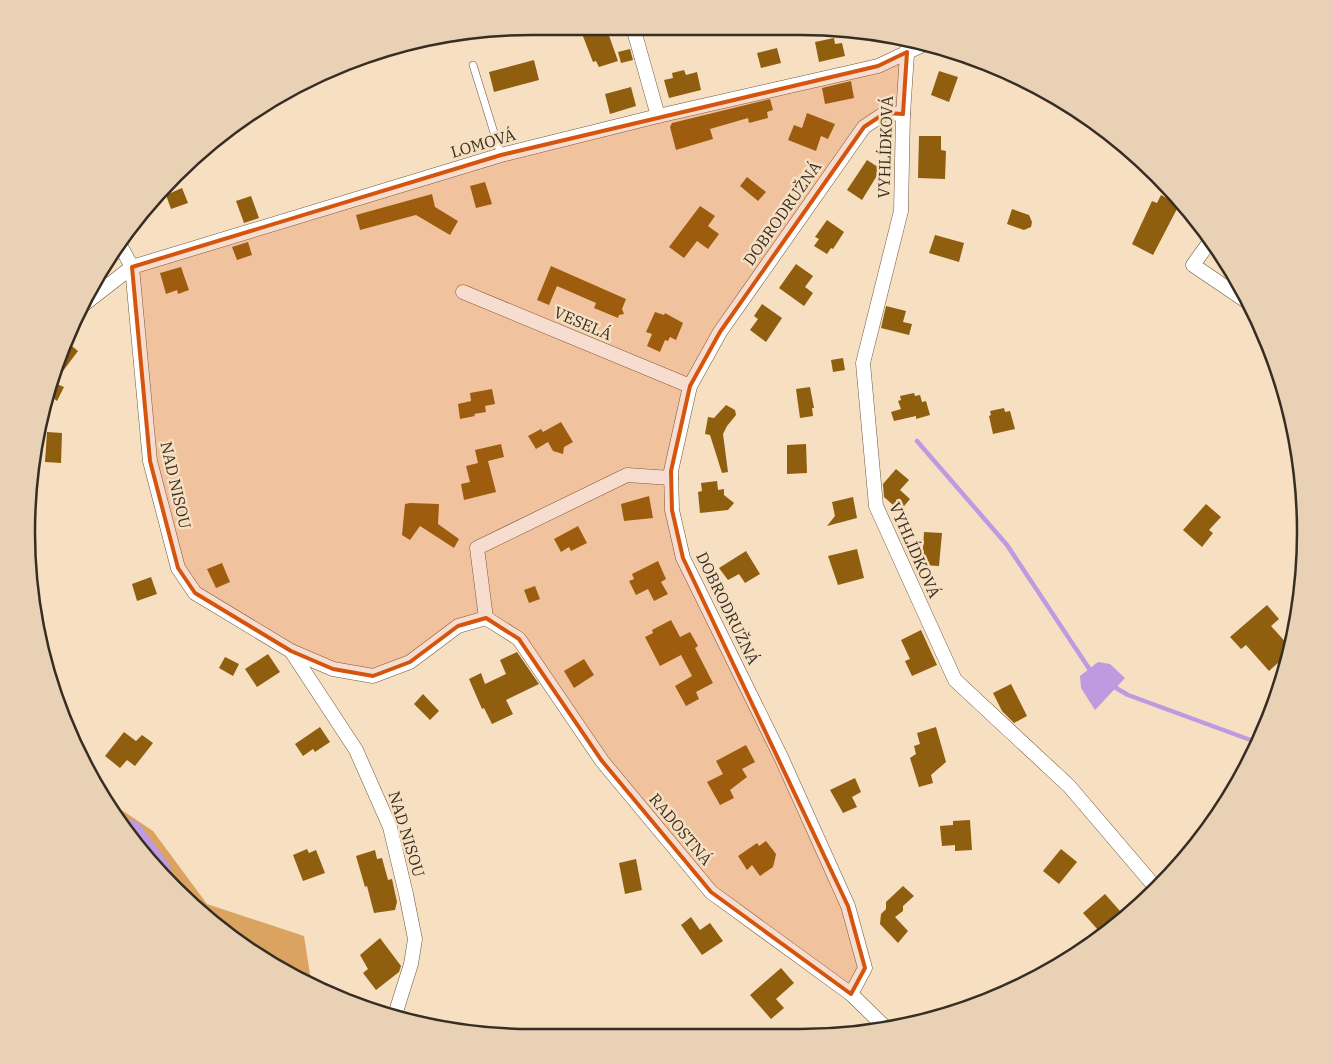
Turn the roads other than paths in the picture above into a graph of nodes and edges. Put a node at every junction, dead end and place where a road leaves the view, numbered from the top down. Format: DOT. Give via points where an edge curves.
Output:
graph roads {
  1 [pos="635,35"];
  2 [pos="906,47"];
  3 [pos="910,48"];
  4 [pos="473,65"];
  5 [pos="902,114"];
  6 [pos="658,116"];
  7 [pos="501,155"];
  8 [pos="1206,247"];
  9 [pos="123,250"];
  10 [pos="132,267"];
  11 [pos="463,292"];
  12 [pos="1236,295"];
  13 [pos="94,297"];
  14 [pos="690,386"];
  15 [pos="671,478"];
  16 [pos="486,618"];
  17 [pos="290,651"];
  18 [pos="1151,883"];
  19 [pos="851,994"];
  20 [pos="396,1010"];
  21 [pos="880,1022"];
  1 -- 6 [label="street"];
  2 -- 6 [label="street, LOMOVÁ" via="878,66"];
  3 -- 5 [label="street, VYHLÍDKOVÁ"];
  4 -- 7 [label="lane"];
  5 -- 14 [label="street, DOBRODRUŽNÁ" via="885,113 864,127 720,332"];
  5 -- 18 [label="street, VYHLÍDKOVÁ" via="901,211 864,364 876,506 955,680 1069,786"];
  6 -- 7 [label="street, LOMOVÁ"];
  7 -- 10 [label="street, LOMOVÁ"];
  8 -- 12 [label="street" via="1193,265"];
  9 -- 10 [label="street"];
  10 -- 13 [label="street, LOMOVÁ"];
  10 -- 17 [label="street, NAD NISOU" via="150,461 178,568 195,593"];
  11 -- 14 [label="street, VESELÁ"];
  14 -- 15 [label="street, DOBRODRUŽNÁ"];
  15 -- 16 [label="street" via="627,475 477,548"];
  15 -- 19 [label="street, DOBRODRUŽNÁ" via="672,510 683,558 781,757 848,906 865,968"];
  16 -- 17 [label="street, NAD NISOU" via="458,626 410,662 373,676 333,669"];
  16 -- 19 [label="street, RADOSTNÁ" via="519,639 602,761 711,892"];
  17 -- 20 [label="street, NAD NISOU" via="356,750 390,827 415,939"];
  19 -- 21 [label="street, RADOSTNÁ"];
}
